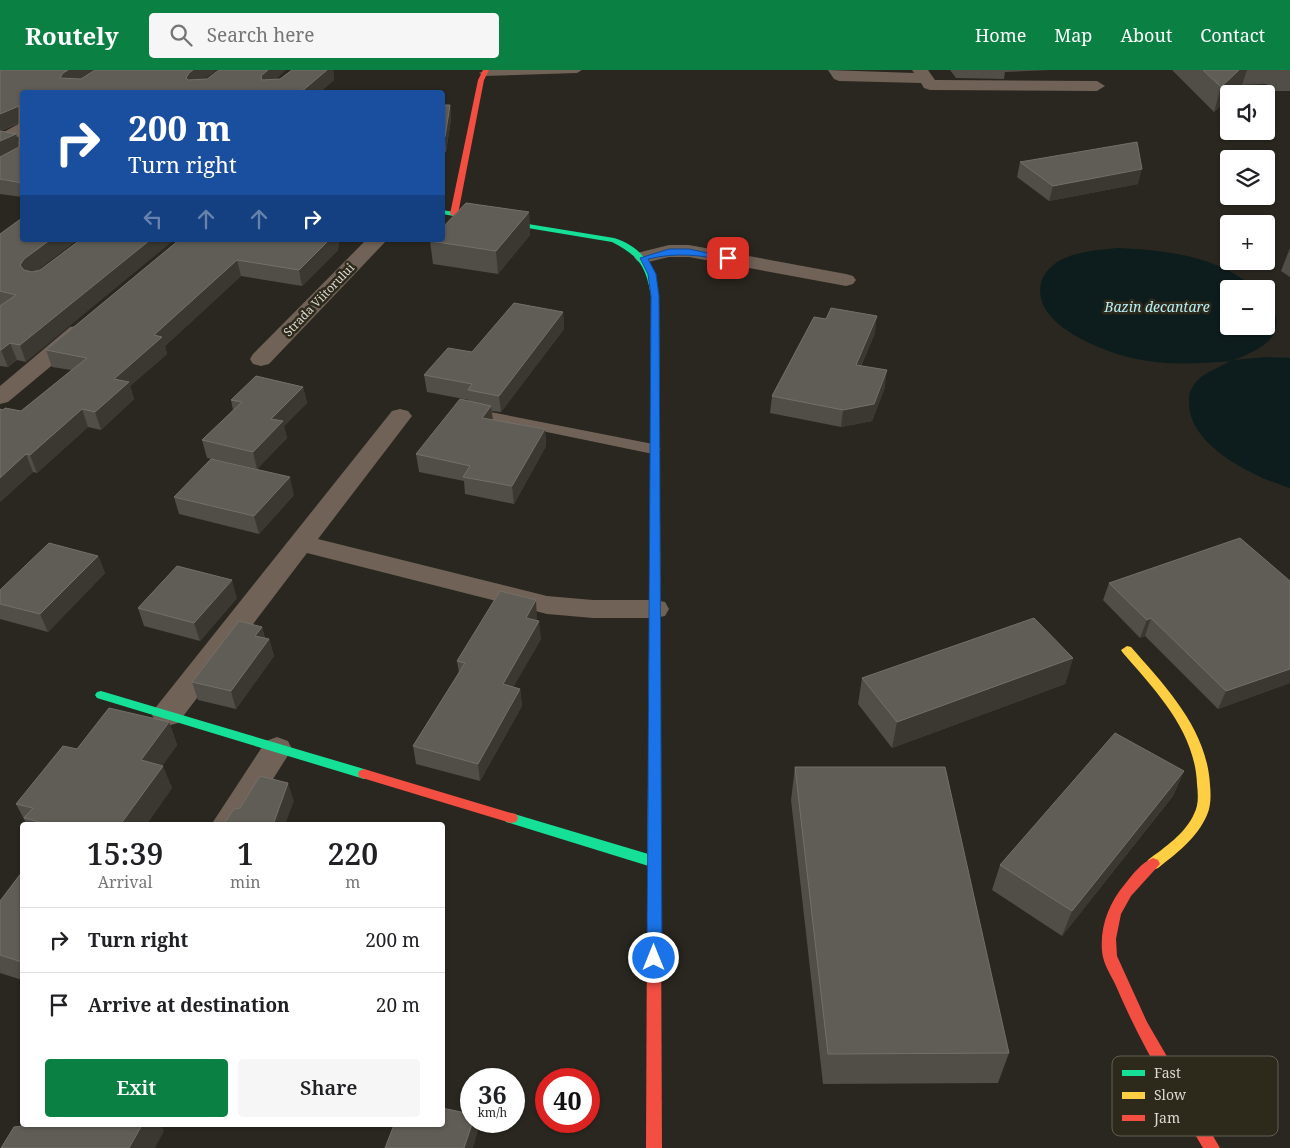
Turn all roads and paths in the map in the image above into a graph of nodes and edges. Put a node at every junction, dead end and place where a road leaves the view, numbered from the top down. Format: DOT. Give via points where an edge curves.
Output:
graph roads {
  1 [pos="577,70"];
  2 [pos="836,70"];
  3 [pos="1010,70"];
  4 [pos="1083,70"];
  5 [pos="485,71"];
  6 [pos="922,74"];
  7 [pos="1022,85"];
  8 [pos="20,128"];
  9 [pos="2,138"];
  10 [pos="20,142"];
  11 [pos="448,213"];
  12 [pos="375,242"];
  13 [pos="644,258"];
  14 [pos="846,280"];
  15 [pos="90,322"];
  16 [pos="261,359"];
  17 [pos="0,397"];
  18 [pos="468,412"];
  19 [pos="400,416"];
  20 [pos="653,449"];
  21 [pos="302,543"];
  22 [pos="655,609"];
  23 [pos="1127,650"];
  24 [pos="102,695"];
  25 [pos="167,715"];
  26 [pos="277,749"];
  27 [pos="229,822"];
  28 [pos="655,862"];
  29 [pos="1160,1056"];
  30 [pos="1205,1136"];
  31 [pos="654,1148"];
  32 [pos="1212,1148"];
  1 -- 5 [label="lane"];
  2 -- 6 [label="street" via="839,76"];
  3 -- 7 [label="street"];
  4 -- 7 [label="street" via="1097,86"];
  5 -- 11 [label="street"];
  6 -- 7 [label="street" via="930,85"];
  8 -- 9 [label="street"];
  9 -- 10 [label="street"];
  11 -- 13 [label="street" via="614,240"];
  12 -- 16 [label="street, Strada Viitorului"];
  13 -- 14 [label="street" via="669,251 689,251"];
  13 -- 20 [label="street" via="652,274 655,296"];
  15 -- 17 [label="street"];
  18 -- 20 [label="lane"];
  19 -- 21 [label="street"];
  20 -- 22 [label="street"];
  21 -- 22 [label="street" via="547,605 586,609"];
  21 -- 25 [label="street"];
  22 -- 28 [label="street"];
  23 -- 29 [label="street" via="1169,700 1194,743 1207,785 1200,817 1130,883 1112,916 1109,952 1124,992"];
  24 -- 25 [label="street"];
  25 -- 26 [label="street"];
  26 -- 27 [label="street"];
  26 -- 28 [label="street"];
  28 -- 31 [label="street"];
  30 -- 32 [label="street"];
}
